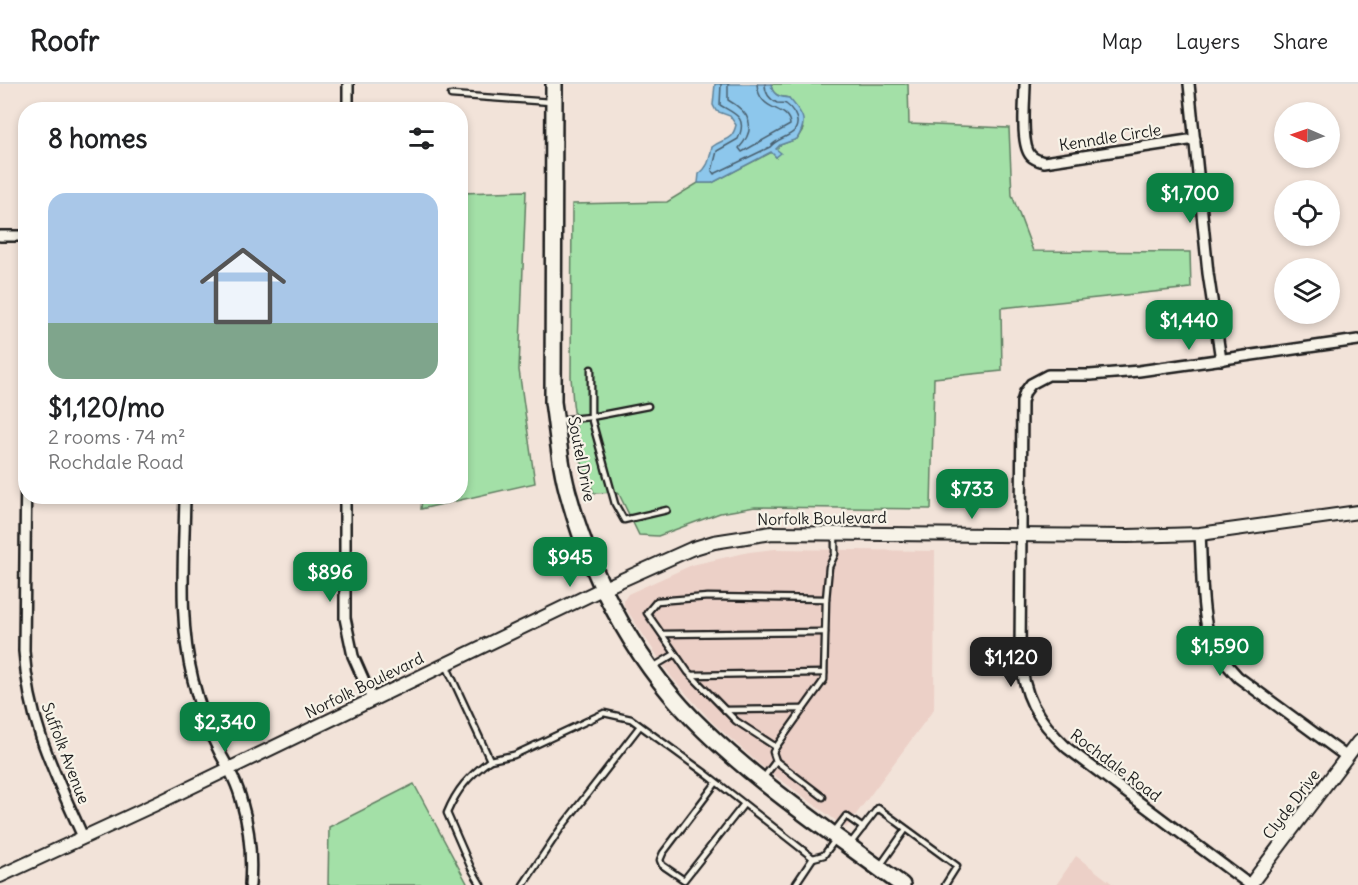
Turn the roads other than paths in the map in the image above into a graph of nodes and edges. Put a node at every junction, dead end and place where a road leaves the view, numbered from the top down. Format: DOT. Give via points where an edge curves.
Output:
graph roads {
  1 [pos="348,84"];
  2 [pos="554,84"];
  3 [pos="1025,84"];
  4 [pos="1189,84"];
  5 [pos="451,95"];
  6 [pos="348,102"];
  7 [pos="554,102"];
  8 [pos="1195,139"];
  9 [pos="0,236"];
  10 [pos="18,236"];
  11 [pos="1358,340"];
  12 [pos="1221,360"];
  13 [pos="591,369"];
  14 [pos="648,406"];
  15 [pos="591,417"];
  16 [pos="556,420"];
  17 [pos="26,504"];
  18 [pos="185,504"];
  19 [pos="345,504"];
  20 [pos="667,510"];
  21 [pos="1358,512"];
  22 [pos="836,533"];
  23 [pos="1200,534"];
  24 [pos="1021,535"];
  25 [pos="604,588"];
  26 [pos="826,599"];
  27 [pos="825,632"];
  28 [pos="662,634"];
  29 [pos="675,654"];
  30 [pos="445,664"];
  31 [pos="651,669"];
  32 [pos="824,673"];
  33 [pos="691,675"];
  34 [pos="372,699"];
  35 [pos="803,709"];
  36 [pos="725,710"];
  37 [pos="640,726"];
  38 [pos="1358,742"];
  39 [pos="776,747"];
  40 [pos="1347,757"];
  41 [pos="490,760"];
  42 [pos="776,761"];
  43 [pos="229,768"];
  44 [pos="762,779"];
  45 [pos="716,783"];
  46 [pos="823,797"];
  47 [pos="744,804"];
  48 [pos="862,828"];
  49 [pos="906,829"];
  50 [pos="83,837"];
  51 [pos="840,838"];
  52 [pos="813,858"];
  53 [pos="879,868"];
  54 [pos="0,876"];
  55 [pos="250,885"];
  56 [pos="481,885"];
  57 [pos="523,885"];
  58 [pos="795,885"];
  59 [pos="902,885"];
  60 [pos="945,885"];
  61 [pos="1250,885"];
  1 -- 6 [label="street"];
  2 -- 7 [label="main road, Soutel Drive"];
  3 -- 8 [label="street, Kenndle Circle" via="1024,139 1030,156 1037,160"];
  4 -- 8 [label="street"];
  5 -- 7 [label="lane"];
  7 -- 16 [label="main road, Soutel Drive"];
  8 -- 12 [label="street"];
  9 -- 10 [label="street"];
  11 -- 12 [label="street"];
  12 -- 24 [label="street, Rochdale Road" via="1139,371 1048,375 1030,384 1022,402"];
  13 -- 15 [label="lane"];
  14 -- 15 [label="lane"];
  15 -- 16 [label="lane"];
  15 -- 20 [label="lane" via="615,504 624,520"];
  16 -- 25 [label="main road, Soutel Drive" via="569,499 584,546"];
  17 -- 50 [label="street, Suffolk Avenue" via="26,677 37,731"];
  18 -- 43 [label="street" via="187,651 200,706"];
  19 -- 34 [label="street" via="345,618 353,656"];
  21 -- 23 [label="street, Norfolk Boulevard"];
  22 -- 24 [label="street, Norfolk Boulevard"];
  22 -- 25 [label="street, Norfolk Boulevard" via="772,533 714,542"];
  22 -- 26 [label="lane"];
  23 -- 24 [label="street, Norfolk Boulevard"];
  23 -- 40 [label="street" via="1206,622 1216,650 1238,677"];
  24 -- 61 [label="street, Rochdale Road" via="1022,674 1042,722 1067,748"];
  25 -- 30 [label="street, Norfolk Boulevard"];
  25 -- 31 [label="main road, Soutel Drive" via="626,632"];
  26 -- 27 [label="lane"];
  26 -- 28 [label="lane" via="708,597 657,601 647,613"];
  27 -- 28 [label="lane"];
  27 -- 32 [label="lane"];
  28 -- 29 [label="lane"];
  29 -- 31 [label="lane"];
  29 -- 33 [label="lane"];
  30 -- 34 [label="street, Norfolk Boulevard"];
  30 -- 41 [label="lane"];
  31 -- 44 [label="main road, Soutel Drive" via="703,730"];
  32 -- 33 [label="lane"];
  32 -- 35 [label="lane" via="824,680"];
  33 -- 36 [label="lane"];
  34 -- 43 [label="street, Norfolk Boulevard"];
  35 -- 36 [label="lane"];
  35 -- 39 [label="lane"];
  36 -- 39 [label="lane"];
  37 -- 41 [label="lane" via="631,719 604,713 514,755"];
  37 -- 45 [label="lane"];
  37 -- 57 [label="lane" via="561,828"];
  38 -- 40 [label="street, Clyde Drive"];
  39 -- 42 [label="lane"];
  40 -- 61 [label="street, Clyde Drive"];
  41 -- 56 [label="lane" via="456,793 447,813"];
  42 -- 44 [label="lane"];
  42 -- 46 [label="lane"];
  43 -- 50 [label="street, Norfolk Boulevard"];
  43 -- 55 [label="street" via="250,842"];
  44 -- 51 [label="main road, Soutel Drive"];
  45 -- 47 [label="lane"];
  45 -- 47 [label="lane" via="663,853 662,865 684,880"];
  47 -- 52 [label="lane"];
  48 -- 49 [label="lane" via="878,808"];
  48 -- 51 [label="lane"];
  48 -- 51 [label="lane" via="846,816"];
  49 -- 53 [label="lane"];
  49 -- 60 [label="lane" via="957,866"];
  50 -- 54 [label="street, Norfolk Boulevard"];
  51 -- 52 [label="lane" via="824,855"];
  51 -- 53 [label="main road, Soutel Drive"];
  52 -- 58 [label="lane"];
  53 -- 59 [label="main road, Soutel Drive"];
}
